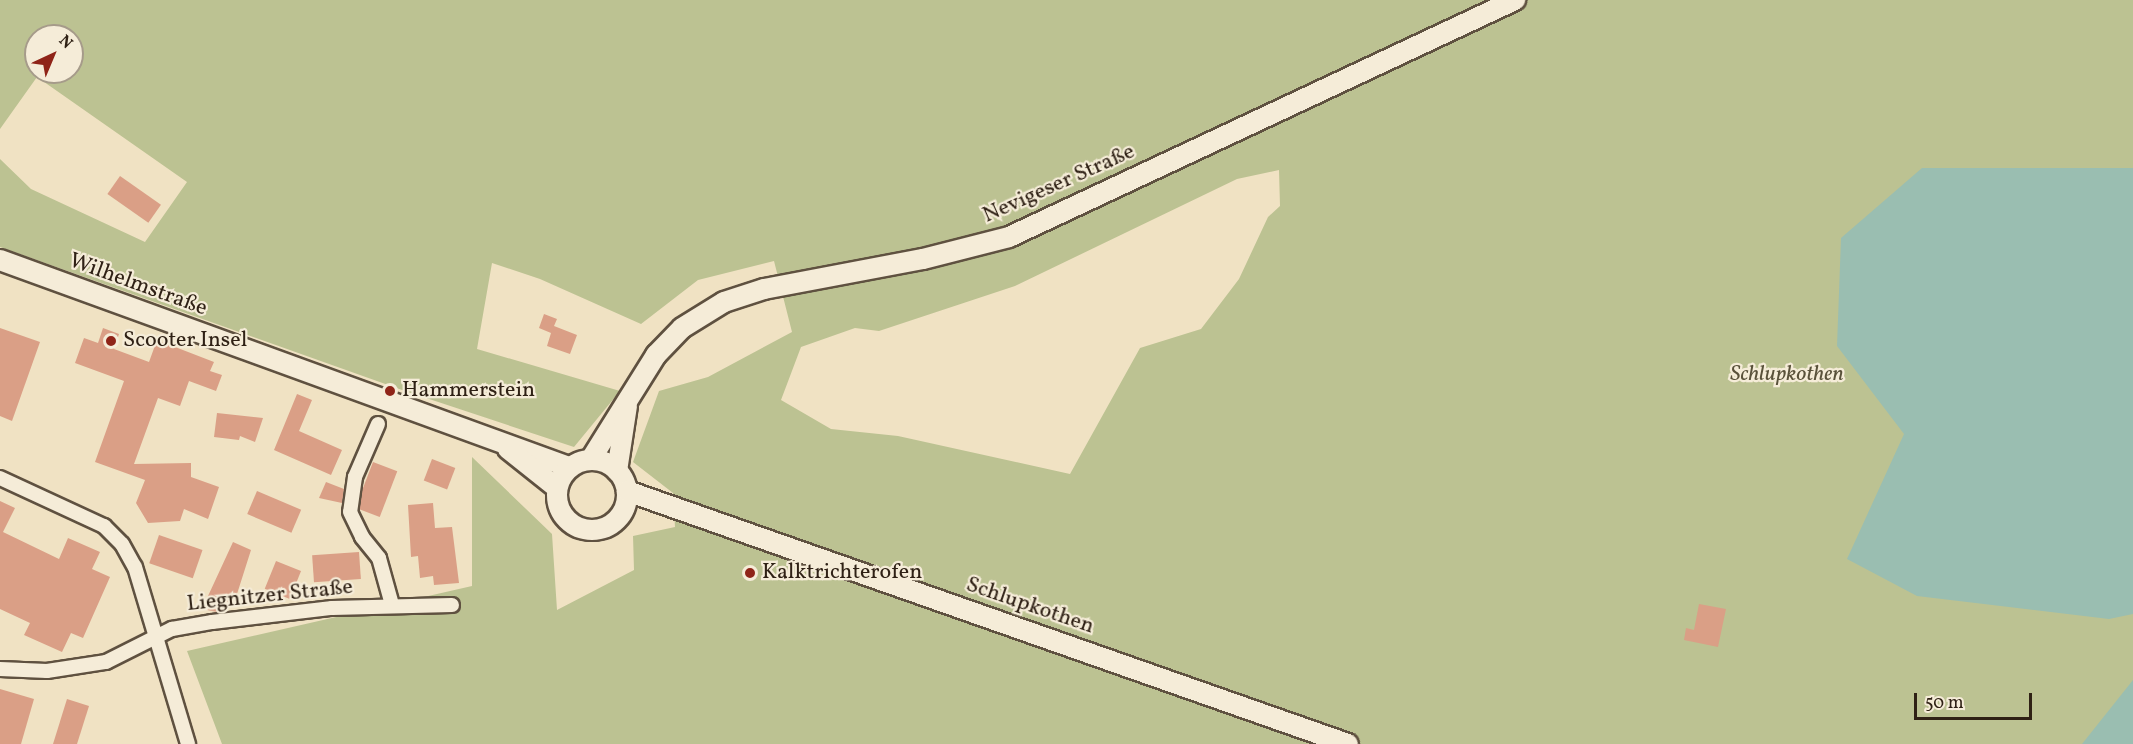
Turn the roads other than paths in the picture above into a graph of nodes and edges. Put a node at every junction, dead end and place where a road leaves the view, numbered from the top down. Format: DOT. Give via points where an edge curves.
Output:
graph roads {
  1 [pos="1515,0"];
  2 [pos="0,260"];
  3 [pos="621,415"];
  4 [pos="378,424"];
  5 [pos="496,440"];
  6 [pos="593,456"];
  7 [pos="618,465"];
  8 [pos="569,468"];
  9 [pos="0,478"];
  10 [pos="557,488"];
  11 [pos="627,491"];
  12 [pos="623,511"];
  13 [pos="695,516"];
  14 [pos="393,605"];
  15 [pos="452,605"];
  16 [pos="154,637"];
  17 [pos="0,669"];
  18 [pos="188,744"];
  19 [pos="1348,744"];
  1 -- 3 [label="main road, Nevigeser Straße" via="1009,237 923,259 764,289 724,302 681,328 656,355 630,392"];
  2 -- 5 [label="main road, Wilhelmstraße"];
  3 -- 6 [label="main road, Nevigeser Straße"];
  3 -- 7 [label="main road, Nevigeser Straße"];
  4 -- 14 [label="street, Liegnitzer Straße" via="355,477 350,512 362,537 379,558"];
  5 -- 8 [label="main road, Wilhelmstraße"];
  5 -- 10 [label="main road, Wilhelmstraße"];
  6 -- 7 [label="main road"];
  6 -- 8 [label="main road"];
  7 -- 11 [label="main road"];
  8 -- 10 [label="main road"];
  9 -- 16 [label="street" via="104,526 122,544 135,567"];
  10 -- 12 [label="main road" via="561,512 582,529 608,526"];
  11 -- 12 [label="main road"];
  11 -- 13 [label="main road, Schlupkothen"];
  12 -- 13 [label="main road, Schlupkothen"];
  13 -- 19 [label="main road, Schlupkothen"];
  14 -- 15 [label="street, Liegnitzer Straße"];
  14 -- 16 [label="street, Liegnitzer Straße" via="212,622 172,628"];
  16 -- 17 [label="street, Liegnitzer Straße" via="106,662 47,671"];
  16 -- 18 [label="street"];
}
